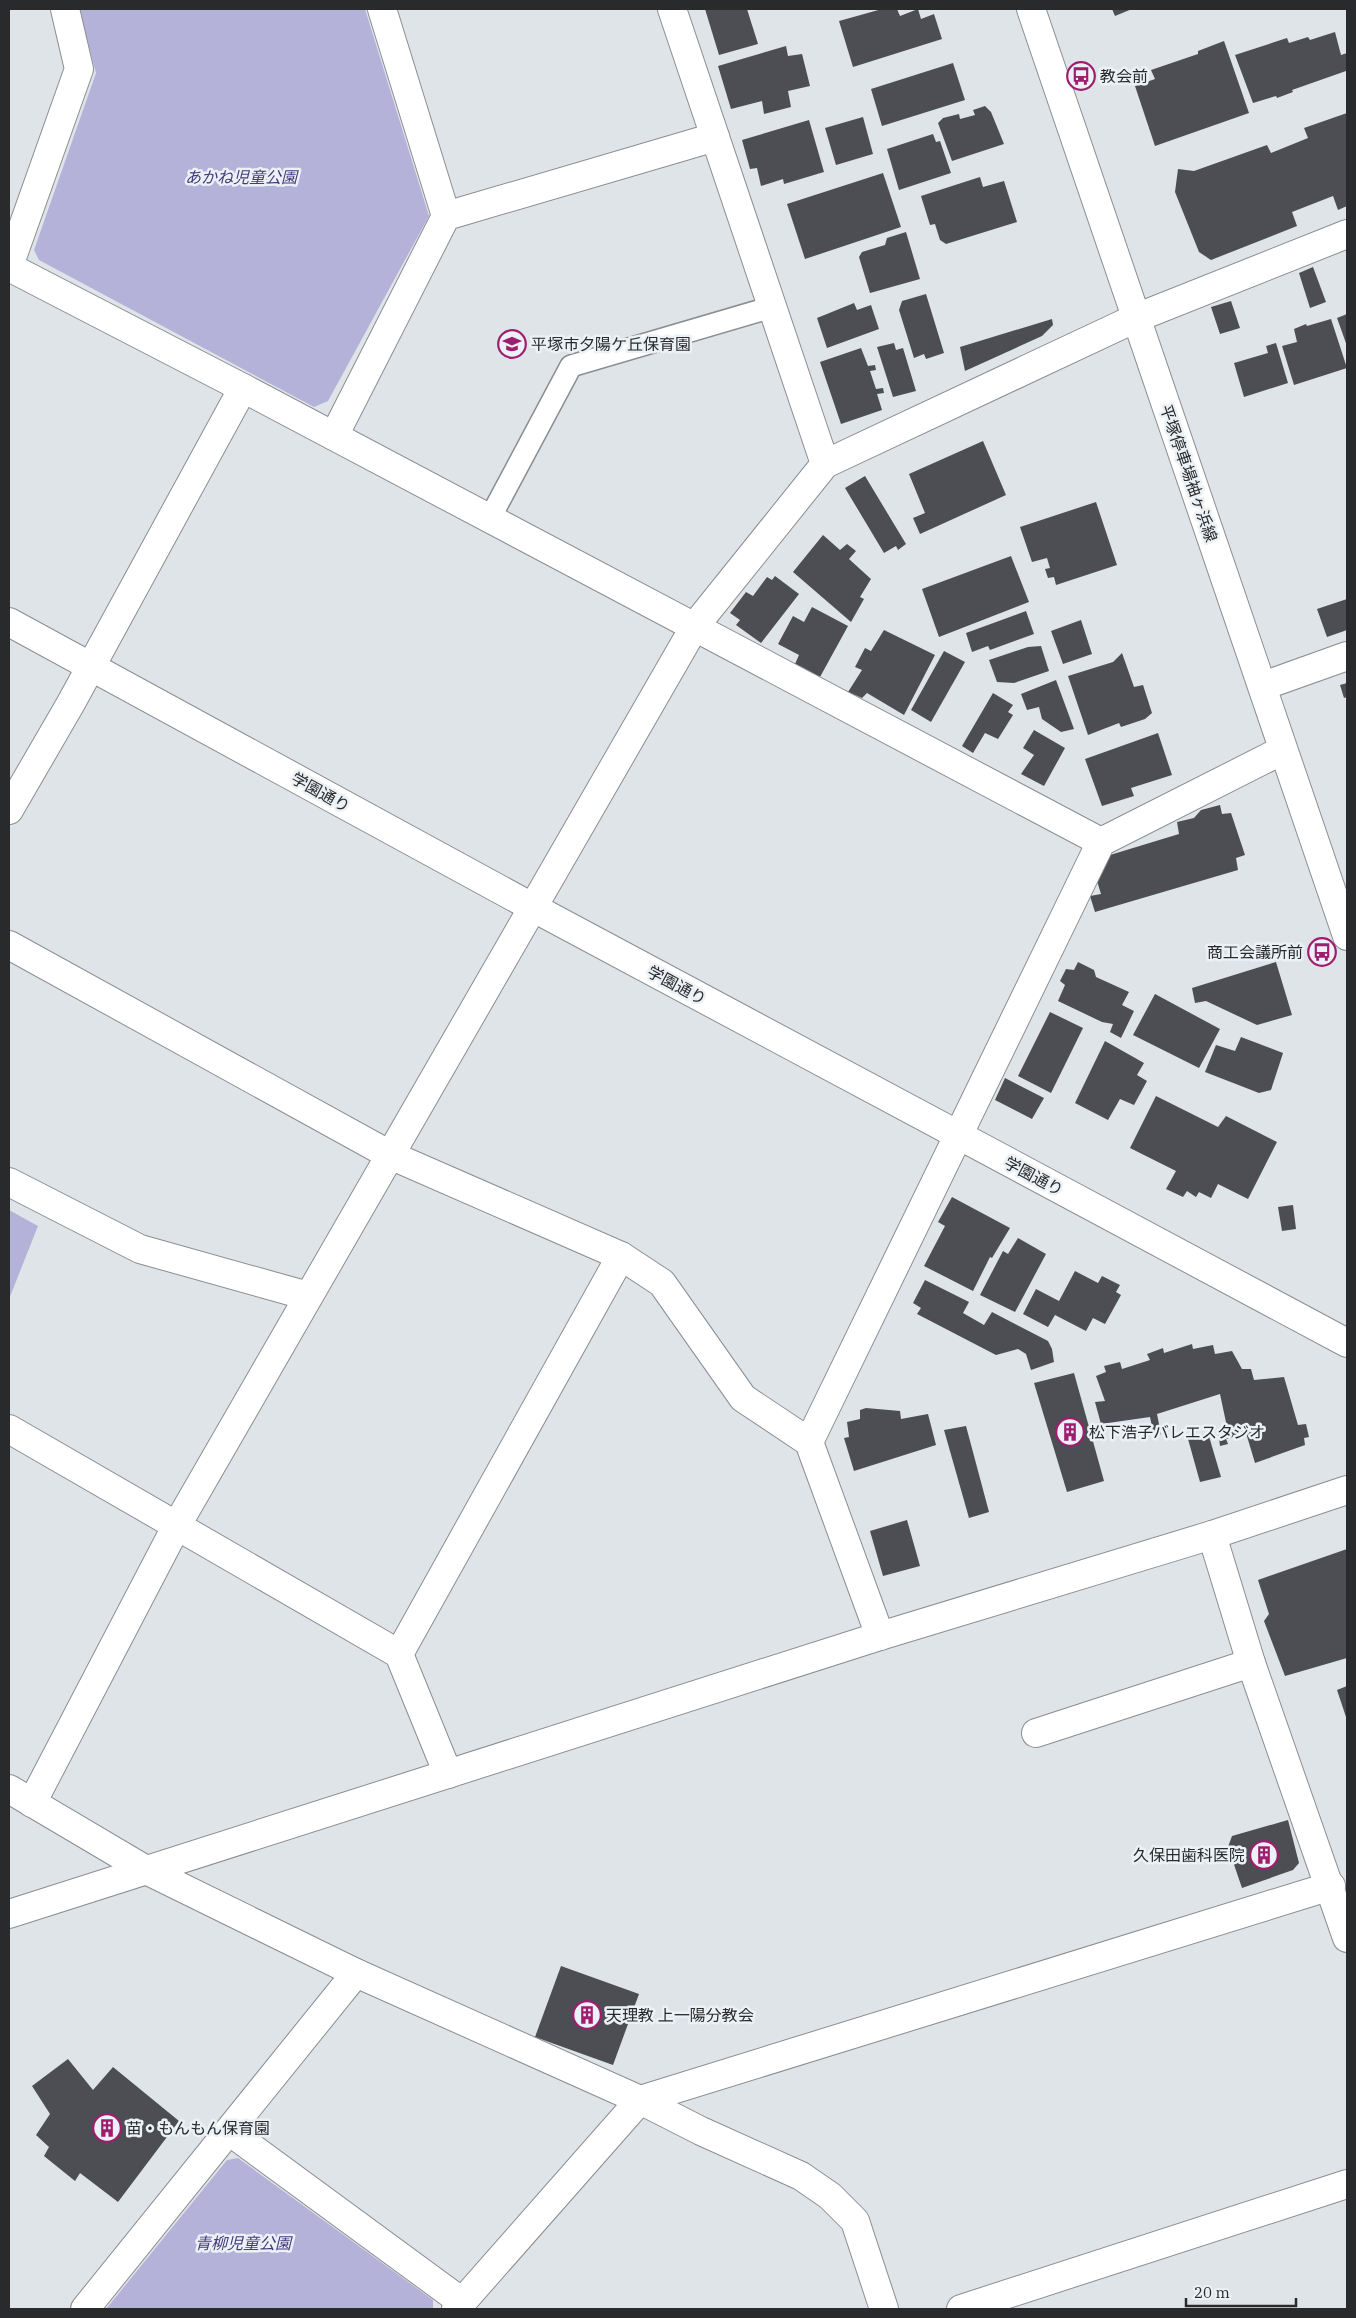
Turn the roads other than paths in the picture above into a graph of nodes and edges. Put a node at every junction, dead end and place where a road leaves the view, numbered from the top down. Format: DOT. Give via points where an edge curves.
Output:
graph roads {
  1 [pos="65,9"];
  2 [pos="382,9"];
  3 [pos="672,9"];
  4 [pos="1031,9"];
  5 [pos="715,137"];
  6 [pos="446,216"];
  7 [pos="1347,234"];
  8 [pos="9,267"];
  9 [pos="772,307"];
  10 [pos="1136,318"];
  11 [pos="243,388"];
  12 [pos="334,436"];
  13 [pos="825,464"];
  14 [pos="490,518"];
  15 [pos="9,622"];
  16 [pos="695,626"];
  17 [pos="1347,656"];
  18 [pos="91,666"];
  19 [pos="1263,686"];
  20 [pos="1283,750"];
  21 [pos="9,810"];
  22 [pos="1101,842"];
  23 [pos="532,907"];
  24 [pos="1347,936"];
  25 [pos="9,945"];
  26 [pos="958,1135"];
  27 [pos="390,1154"];
  28 [pos="9,1182"];
  29 [pos="620,1256"];
  30 [pos="308,1296"];
  31 [pos="1347,1343"];
  32 [pos="9,1429"];
  33 [pos="809,1442"];
  34 [pos="1347,1490"];
  35 [pos="177,1525"];
  36 [pos="1212,1535"];
  37 [pos="880,1636"];
  38 [pos="399,1654"];
  39 [pos="1251,1663"];
  40 [pos="1036,1733"];
  41 [pos="448,1774"];
  42 [pos="9,1790"];
  43 [pos="32,1803"];
  44 [pos="146,1870"];
  45 [pos="1331,1886"];
  46 [pos="9,1914"];
  47 [pos="1347,1938"];
  48 [pos="356,1973"];
  49 [pos="640,2100"];
  50 [pos="229,2131"];
  51 [pos="1347,2184"];
  52 [pos="459,2306"];
  53 [pos="85,2309"];
  54 [pos="884,2309"];
  55 [pos="961,2309"];
  1 -- 8 [label="street" via="79,69"];
  2 -- 6 [label="street"];
  3 -- 5 [label="street"];
  4 -- 10 [label="street, 平塚停車場袖ヶ浜線"];
  5 -- 6 [label="street"];
  5 -- 9 [label="street"];
  6 -- 12 [label="street"];
  7 -- 10 [label="street"];
  8 -- 11 [label="street"];
  9 -- 13 [label="street"];
  9 -- 14 [label="lane" via="571,366"];
  10 -- 13 [label="street"];
  10 -- 19 [label="street, 平塚停車場袖ヶ浜線"];
  11 -- 12 [label="street"];
  11 -- 18 [label="street"];
  12 -- 14 [label="street"];
  13 -- 16 [label="street"];
  14 -- 16 [label="street"];
  15 -- 18 [label="street, 学園通り"];
  16 -- 22 [label="street"];
  16 -- 23 [label="street"];
  17 -- 19 [label="street"];
  18 -- 21 [label="street"];
  18 -- 23 [label="street, 学園通り"];
  19 -- 20 [label="street, 平塚停車場袖ヶ浜線"];
  20 -- 22 [label="street"];
  20 -- 24 [label="street, 平塚停車場袖ヶ浜線"];
  22 -- 26 [label="street"];
  23 -- 26 [label="street, 学園通り"];
  23 -- 27 [label="street"];
  25 -- 27 [label="street"];
  26 -- 31 [label="street, 学園通り"];
  26 -- 33 [label="street"];
  27 -- 29 [label="street"];
  27 -- 30 [label="street"];
  28 -- 30 [label="street" via="140,1249"];
  29 -- 33 [label="street" via="662,1283 743,1398"];
  29 -- 38 [label="street"];
  30 -- 35 [label="street"];
  32 -- 35 [label="street"];
  33 -- 37 [label="street"];
  34 -- 36 [label="street"];
  35 -- 38 [label="street"];
  35 -- 43 [label="street"];
  36 -- 37 [label="street"];
  36 -- 39 [label="street"];
  37 -- 41 [label="street"];
  38 -- 41 [label="street"];
  39 -- 40 [label="street"];
  39 -- 45 [label="street"];
  41 -- 44 [label="street"];
  42 -- 43 [label="street"];
  43 -- 44 [label="street"];
  44 -- 46 [label="street"];
  44 -- 48 [label="street"];
  45 -- 47 [label="street"];
  45 -- 49 [label="street"];
  48 -- 49 [label="street"];
  48 -- 50 [label="street"];
  49 -- 52 [label="street"];
  49 -- 54 [label="street" via="801,2176 830,2196 855,2221"];
  50 -- 52 [label="street"];
  50 -- 53 [label="street"];
  51 -- 55 [label="street"];
}
